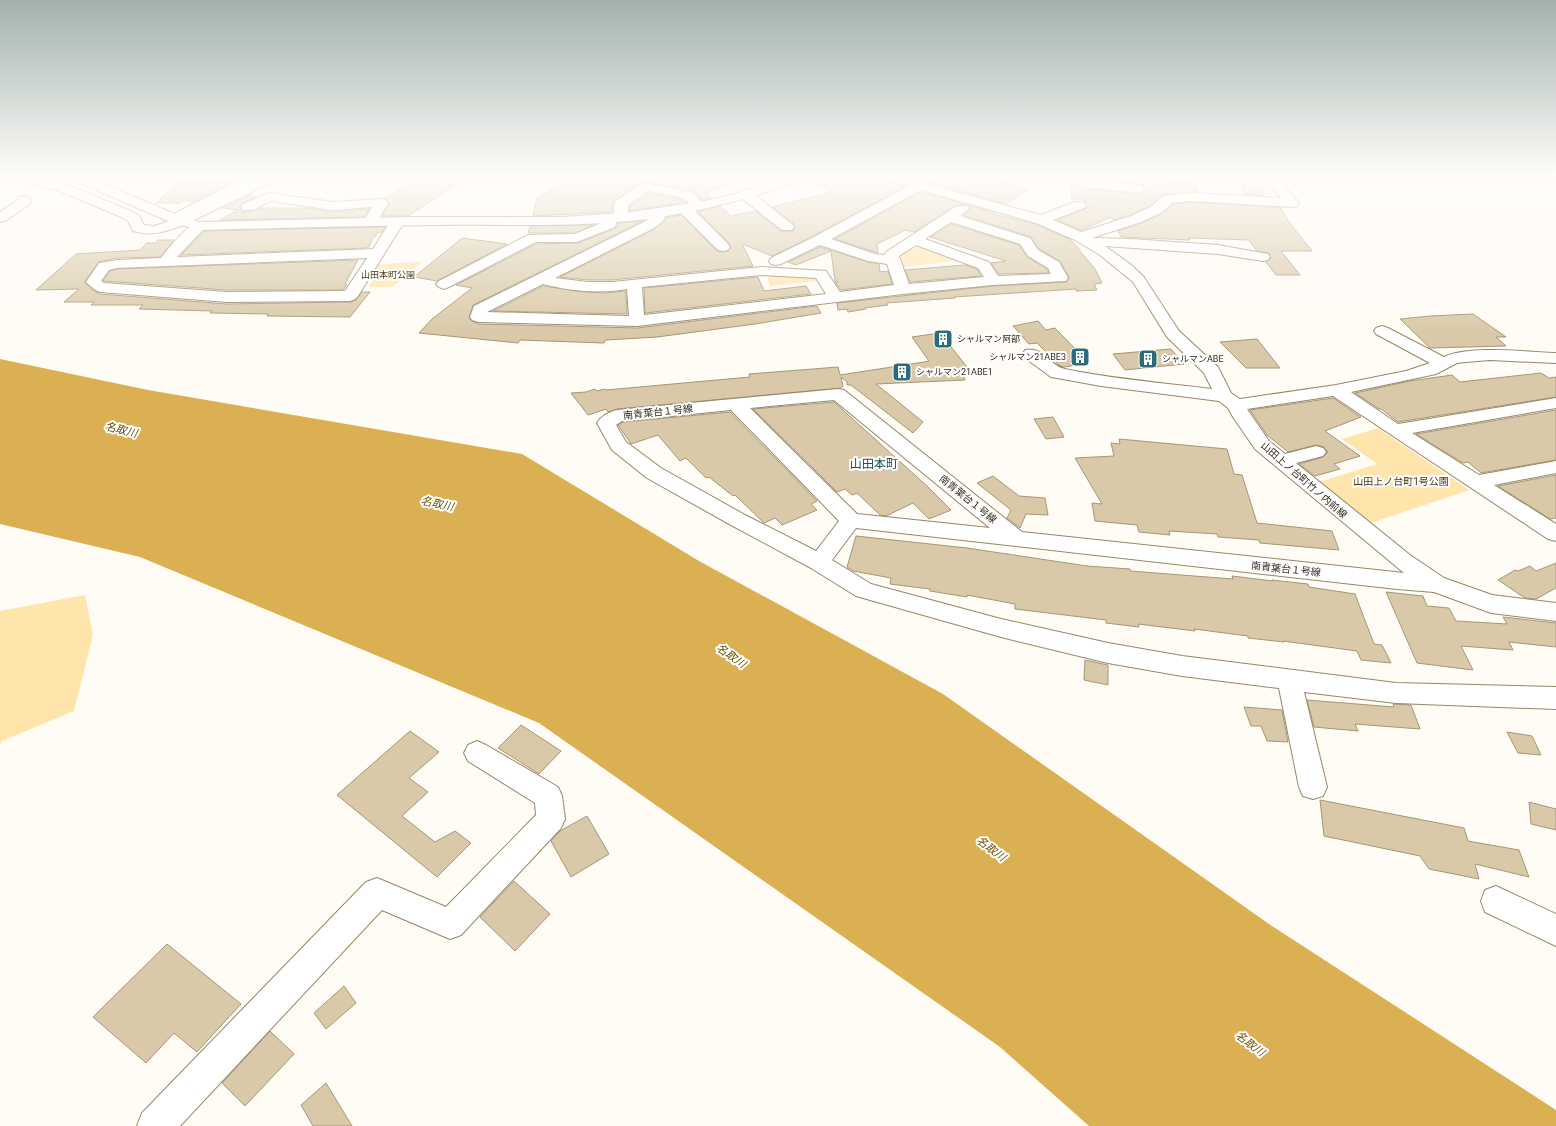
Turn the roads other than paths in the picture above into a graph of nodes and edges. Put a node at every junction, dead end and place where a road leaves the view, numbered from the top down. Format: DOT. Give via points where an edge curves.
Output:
graph roads {
  1 [pos="196,230"];
  2 [pos="392,230"];
  3 [pos="597,230"];
  4 [pos="640,230"];
  5 [pos="706,230"];
  6 [pos="838,230"];
  7 [pos="932,230"];
  8 [pos="988,230"];
  9 [pos="1061,230"];
  10 [pos="1110,230"];
  11 [pos="819,240"];
  12 [pos="914,240"];
  13 [pos="1085,240"];
  14 [pos="1233,240"];
  15 [pos="724,247"];
  16 [pos="1242,252"];
  17 [pos="378,253"];
  18 [pos="1263,257"];
  19 [pos="776,261"];
  20 [pos="893,261"];
  21 [pos="164,263"];
  22 [pos="542,279"];
  23 [pos="993,281"];
  24 [pos="634,283"];
  25 [pos="444,284"];
  26 [pos="903,289"];
  27 [pos="836,298"];
  28 [pos="637,321"];
  29 [pos="1382,331"];
  30 [pos="1031,354"];
  31 [pos="1556,358"];
  32 [pos="1442,363"];
  33 [pos="1336,390"];
  34 [pos="1230,400"];
  35 [pos="1556,403"];
  36 [pos="735,404"];
  37 [pos="1395,430"];
  38 [pos="1316,452"];
  39 [pos="1280,461"];
  40 [pos="1556,467"];
  41 [pos="1475,482"];
  42 [pos="851,520"];
  43 [pos="1556,534"];
  44 [pos="1017,539"];
  45 [pos="819,562"];
  46 [pos="1436,584"];
  47 [pos="1556,612"];
  48 [pos="1289,679"];
  49 [pos="1556,698"];
  50 [pos="477,753"];
  51 [pos="1313,787"];
  52 [pos="1496,901"];
  53 [pos="1556,930"];
  54 [pos="155,1126"];
  1 -- 21 [label="street"];
  2 -- 17 [label="street"];
  3 -- 25 [label="street" via="577,238 533,238"];
  4 -- 22 [label="street"];
  5 -- 15 [label="street"];
  6 -- 11 [label="street"];
  7 -- 12 [label="street"];
  8 -- 23 [label="street" via="1025,241 1033,253 1054,265 1061,278"];
  9 -- 13 [label="street, 山田上ノ台町竹ノ内前線"];
  10 -- 13 [label="street"];
  11 -- 19 [label="street"];
  11 -- 20 [label="street" via="873,258"];
  12 -- 20 [label="street" via="891,255"];
  12 -- 23 [label="street" via="984,265"];
  13 -- 16 [label="street"];
  13 -- 34 [label="street, 山田上ノ台町竹ノ内前線" via="1138,279 1173,334 1212,371"];
  14 -- 16 [label="street"];
  16 -- 18 [label="street"];
  17 -- 21 [label="street"];
  17 -- 21 [label="street" via="350,296 227,297 100,287 93,282 104,266"];
  20 -- 26 [label="street"];
  22 -- 24 [label="street" via="558,283 616,287"];
  22 -- 28 [label="street" via="480,309 478,317"];
  23 -- 26 [label="street"];
  24 -- 27 [label="street" via="761,271 821,274"];
  24 -- 28 [label="street"];
  26 -- 27 [label="street"];
  27 -- 28 [label="street"];
  29 -- 32 [label="street"];
  30 -- 34 [label="street" via="1057,373"];
  31 -- 32 [label="street" via="1479,355"];
  32 -- 33 [label="street" via="1430,370 1412,375"];
  33 -- 34 [label="street"];
  33 -- 37 [label="street"];
  34 -- 39 [label="street, 山田上ノ台町竹ノ内前線" via="1262,445"];
  35 -- 37 [label="street"];
  36 -- 42 [label="street"];
  36 -- 44 [label="street, 南青葉台１号線" via="838,394"];
  36 -- 45 [label="street, 南青葉台１号線" via="617,416 606,423 619,446 654,473"];
  37 -- 41 [label="street"];
  38 -- 39 [label="street"];
  39 -- 46 [label="street, 山田上ノ台町竹ノ内前線" via="1402,562"];
  40 -- 41 [label="street"];
  41 -- 43 [label="street"];
  42 -- 44 [label="street, 南青葉台１号線"];
  42 -- 45 [label="street"];
  44 -- 46 [label="street, 南青葉台１号線"];
  45 -- 48 [label="street" via="864,590 1008,630 1108,654"];
  46 -- 47 [label="street, 山田上ノ台町竹ノ内前線" via="1491,604"];
  48 -- 49 [label="street" via="1396,693"];
  48 -- 51 [label="street"];
  50 -- 54 [label="street" via="548,796 551,819 450,924 377,893"];
  52 -- 53 [label="street"];
}
